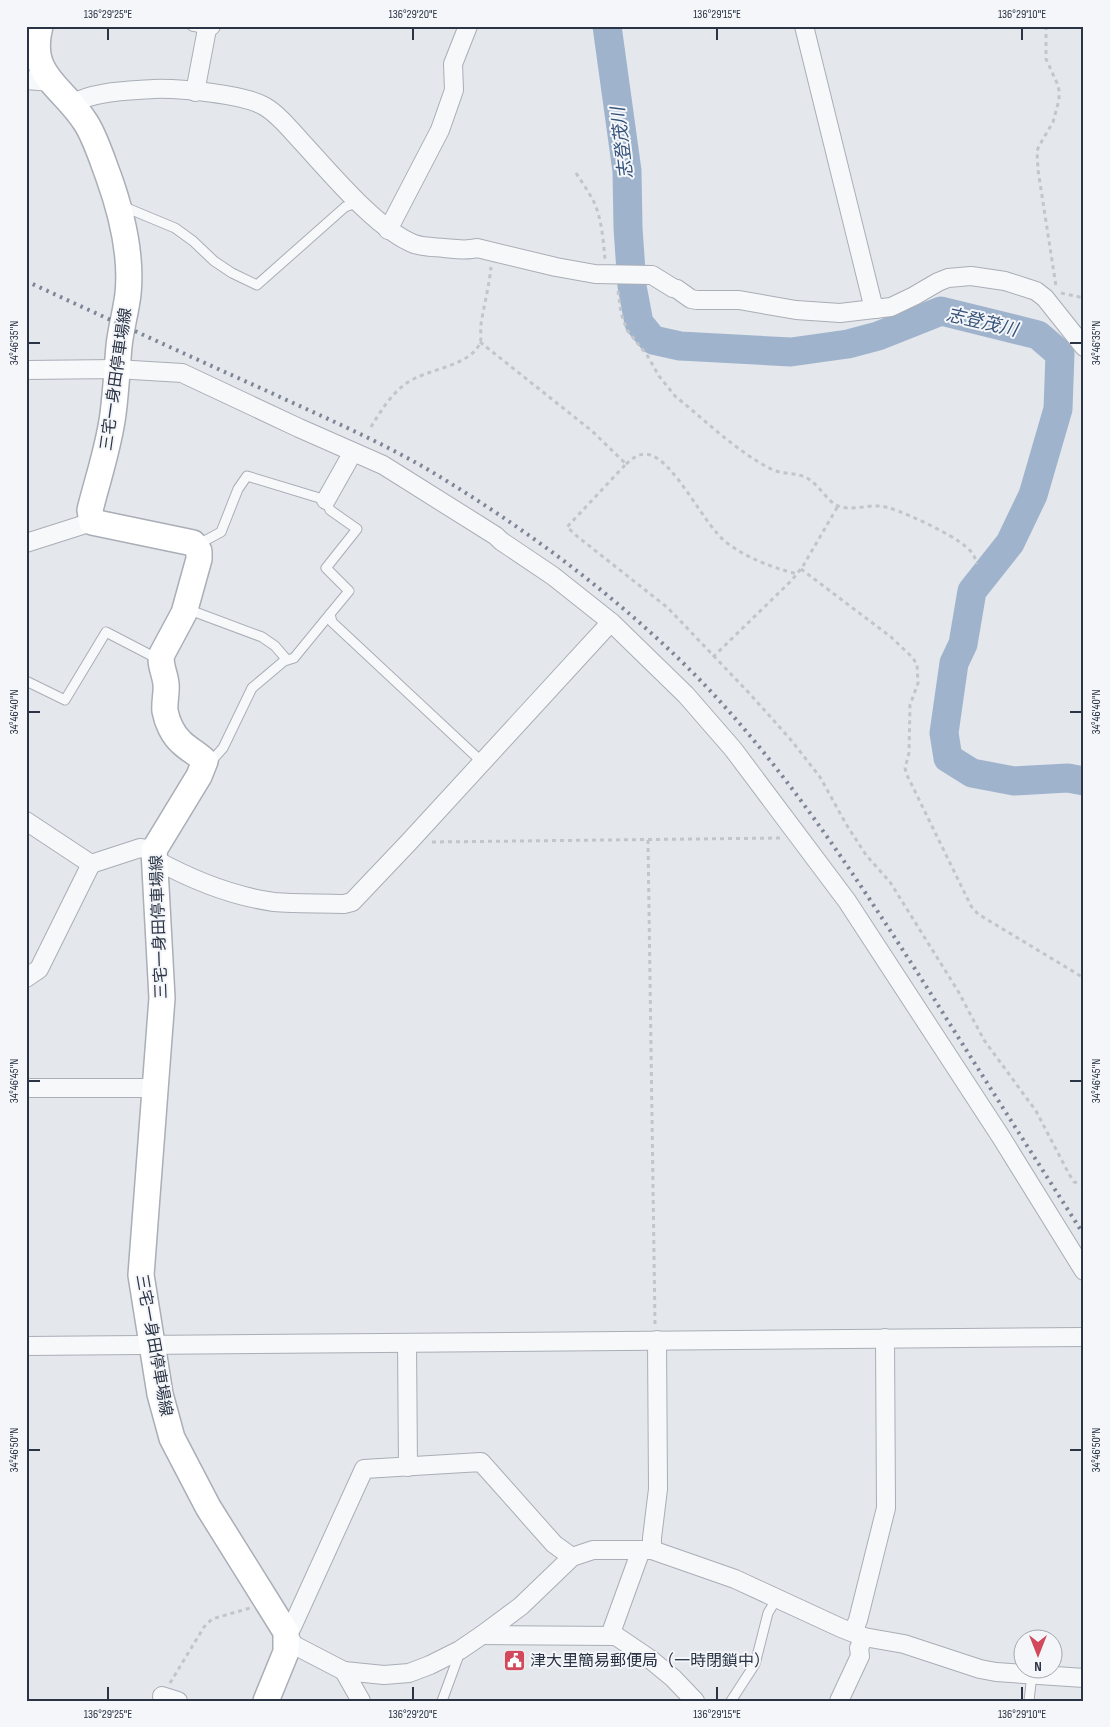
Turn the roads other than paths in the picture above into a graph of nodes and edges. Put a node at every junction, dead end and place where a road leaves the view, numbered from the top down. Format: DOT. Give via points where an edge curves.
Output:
graph roads {
  1 [pos="40,26"];
  2 [pos="468,26"];
  3 [pos="804,26"];
  4 [pos="204,27"];
  5 [pos="26,80"];
  6 [pos="52,82"];
  7 [pos="195,92"];
  8 [pos="71,104"];
  9 [pos="358,202"];
  10 [pos="118,204"];
  11 [pos="388,230"];
  12 [pos="876,309"];
  13 [pos="1084,346"];
  14 [pos="116,369"];
  15 [pos="26,370"];
  16 [pos="354,452"];
  17 [pos="326,500"];
  18 [pos="92,522"];
  19 [pos="26,543"];
  20 [pos="197,546"];
  21 [pos="186,608"];
  22 [pos="330,614"];
  23 [pos="611,622"];
  24 [pos="160,660"];
  25 [pos="288,660"];
  26 [pos="26,681"];
  27 [pos="205,762"];
  28 [pos="482,762"];
  29 [pos="26,821"];
  30 [pos="154,854"];
  31 [pos="91,864"];
  32 [pos="26,978"];
  33 [pos="26,1088"];
  34 [pos="155,1088"];
  35 [pos="1084,1271"];
  36 [pos="1084,1336"];
  37 [pos="885,1338"];
  38 [pos="656,1340"];
  39 [pos="407,1343"];
  40 [pos="26,1346"];
  41 [pos="152,1346"];
  42 [pos="408,1467"];
  43 [pos="646,1550"];
  44 [pos="572,1557"];
  45 [pos="777,1598"];
  46 [pos="286,1632"];
  47 [pos="858,1634"];
  48 [pos="482,1635"];
  49 [pos="613,1636"];
  50 [pos="460,1650"];
  51 [pos="344,1671"];
  52 [pos="1012,1672"];
  53 [pos="1062,1676"];
  54 [pos="1084,1678"];
  55 [pos="1031,1680"];
  56 [pos="266,1701"];
  57 [pos="361,1701"];
  58 [pos="442,1701"];
  59 [pos="695,1701"];
  60 [pos="731,1701"];
  61 [pos="840,1701"];
  62 [pos="1029,1701"];
  1 -- 6 [label="main road, 三宅一身田停車場線" via="38,59"];
  2 -- 11 [label="street" via="453,64 454,90 440,130"];
  3 -- 12 [label="street"];
  4 -- 7 [label="street"];
  5 -- 6 [label="street"];
  6 -- 8 [label="main road, 三宅一身田停車場線"];
  7 -- 8 [label="street" via="168,88 116,92"];
  7 -- 9 [label="street" via="239,97 263,105"];
  8 -- 10 [label="main road, 三宅一身田停車場線" via="86,124"];
  9 -- 10 [label="lane" via="345,208 257,284 214,261 175,228"];
  9 -- 11 [label="street"];
  10 -- 14 [label="main road, 三宅一身田停車場線" via="127,253 128,293"];
  11 -- 12 [label="street" via="414,244 477,248 570,270 652,275 697,300 739,300 819,313"];
  12 -- 13 [label="street" via="900,304 948,278 971,276 1005,281 1036,291 1045,298"];
  14 -- 15 [label="street"];
  14 -- 16 [label="street" via="182,373"];
  14 -- 18 [label="main road, 三宅一身田停車場線" via="113,415 90,510"];
  16 -- 17 [label="street"];
  16 -- 23 [label="street" via="383,465 496,536"];
  17 -- 20 [label="lane" via="247,476 238,489 221,532"];
  17 -- 22 [label="lane" via="330,510 357,529 326,568 349,591"];
  18 -- 19 [label="street"];
  18 -- 20 [label="main road" via="193,542"];
  20 -- 21 [label="main road" via="199,559"];
  21 -- 24 [label="main road"];
  21 -- 25 [label="lane" via="262,637"];
  22 -- 25 [label="lane" via="294,658"];
  22 -- 28 [label="lane" via="332,622"];
  23 -- 28 [label="street"];
  23 -- 35 [label="street" via="709,720 847,902 1001,1137"];
  24 -- 26 [label="lane" via="106,632 65,700"];
  24 -- 27 [label="main road" via="166,688 165,712 173,733"];
  25 -- 27 [label="lane" via="252,688 223,748"];
  27 -- 30 [label="main road, 三宅一身田停車場線"];
  28 -- 30 [label="street" via="352,902 276,902 256,898 189,878"];
  29 -- 31 [label="street"];
  30 -- 31 [label="street" via="140,848"];
  30 -- 34 [label="main road, 三宅一身田停車場線" via="162,998"];
  31 -- 32 [label="street" via="39,969"];
  33 -- 34 [label="street"];
  34 -- 41 [label="main road, 三宅一身田停車場線" via="141,1274"];
  36 -- 37 [label="street"];
  37 -- 38 [label="street"];
  37 -- 47 [label="street" via="886,1508 858,1620"];
  38 -- 39 [label="street"];
  38 -- 43 [label="street" via="658,1490 652,1538"];
  39 -- 41 [label="street"];
  39 -- 42 [label="street"];
  40 -- 41 [label="street"];
  41 -- 46 [label="main road, 三宅一身田停車場線" via="172,1438 208,1506"];
  42 -- 44 [label="street" via="481,1462 554,1544"];
  42 -- 46 [label="street" via="364,1469 292,1627"];
  43 -- 44 [label="street" via="593,1550"];
  43 -- 45 [label="street" via="735,1579"];
  43 -- 49 [label="street" via="612,1630"];
  44 -- 48 [label="street" via="521,1606"];
  45 -- 47 [label="street"];
  45 -- 60 [label="lane" via="768,1613 755,1664"];
  46 -- 51 [label="street" via="294,1645"];
  46 -- 56 [label="main road" via="286,1652"];
  47 -- 52 [label="street" via="904,1644 980,1669"];
  47 -- 61 [label="street" via="860,1656"];
  48 -- 49 [label="street"];
  48 -- 50 [label="street"];
  49 -- 59 [label="street" via="650,1659"];
  50 -- 51 [label="street" via="409,1673 384,1675"];
  50 -- 58 [label="lane"];
  51 -- 57 [label="street"];
  53 -- 54 [label="street"];
  55 -- 62 [label="lane"];
}
